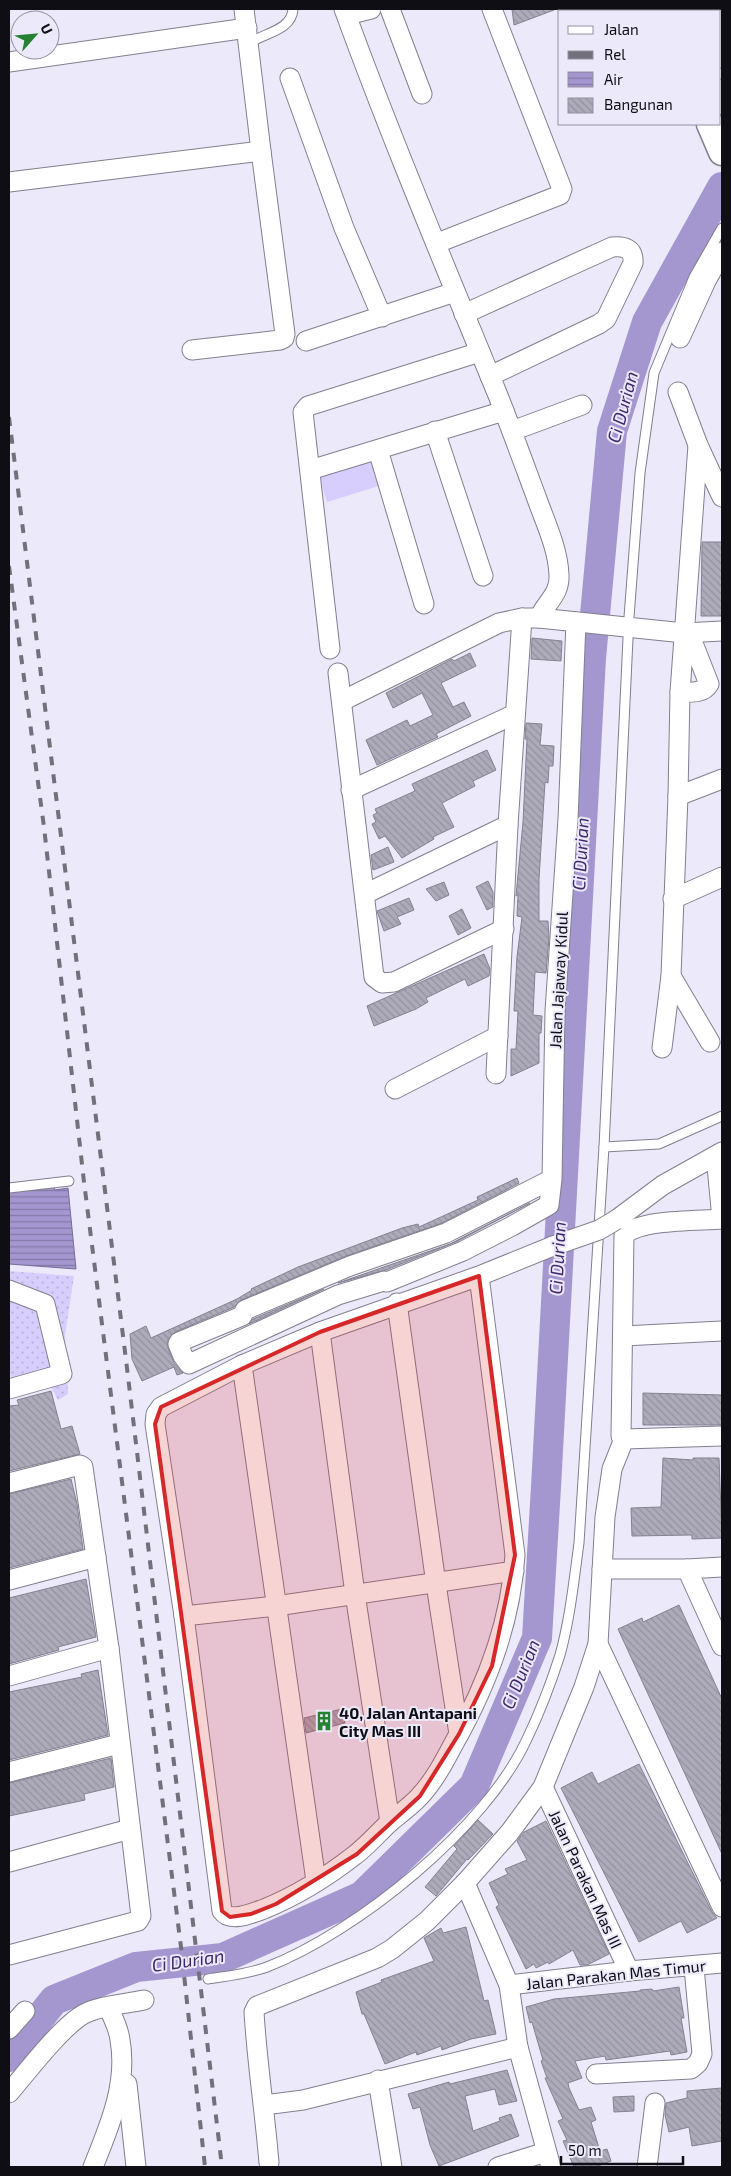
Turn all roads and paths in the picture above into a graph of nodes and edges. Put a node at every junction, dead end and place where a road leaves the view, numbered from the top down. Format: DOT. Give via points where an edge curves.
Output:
graph roads {
  1 [pos="244,9"];
  2 [pos="293,9"];
  3 [pos="371,9"];
  4 [pos="390,9"];
  5 [pos="492,9"];
  6 [pos="346,12"];
  7 [pos="251,34"];
  8 [pos="9,62"];
  9 [pos="290,78"];
  10 [pos="422,94"];
  11 [pos="710,125"];
  12 [pos="721,150"];
  13 [pos="260,151"];
  14 [pos="9,182"];
  15 [pos="722,228"];
  16 [pos="445,240"];
  17 [pos="722,252"];
  18 [pos="455,292"];
  19 [pos="464,314"];
  20 [pos="382,316"];
  21 [pos="680,338"];
  22 [pos="306,341"];
  23 [pos="192,350"];
  24 [pos="480,352"];
  25 [pos="490,376"];
  26 [pos="678,392"];
  27 [pos="582,405"];
  28 [pos="504,411"];
  29 [pos="436,431"];
  30 [pos="512,431"];
  31 [pos="698,445"];
  32 [pos="378,450"];
  33 [pos="310,470"];
  34 [pos="722,497"];
  35 [pos="483,576"];
  36 [pos="424,604"];
  37 [pos="531,618"];
  38 [pos="578,622"];
  39 [pos="624,626"];
  40 [pos="722,631"];
  41 [pos="687,633"];
  42 [pos="330,649"];
  43 [pos="338,673"];
  44 [pos="680,692"];
  45 [pos="342,701"];
  46 [pos="515,714"];
  47 [pos="722,779"];
  48 [pos="351,790"];
  49 [pos="678,796"];
  50 [pos="508,825"];
  51 [pos="722,877"];
  52 [pos="365,894"];
  53 [pos="673,899"];
  54 [pos="504,929"];
  55 [pos="671,976"];
  56 [pos="498,1036"];
  57 [pos="710,1042"];
  58 [pos="662,1048"];
  59 [pos="496,1074"];
  60 [pos="395,1089"];
  61 [pos="722,1116"];
  62 [pos="604,1147"];
  63 [pos="719,1154"];
  64 [pos="552,1179"];
  65 [pos="69,1181"];
  66 [pos="9,1188"];
  67 [pos="722,1219"];
  68 [pos="479,1276"];
  69 [pos="9,1290"];
  70 [pos="397,1303"];
  71 [pos="722,1331"];
  72 [pos="320,1332"];
  73 [pos="623,1336"];
  74 [pos="242,1365"];
  75 [pos="9,1389"];
  76 [pos="722,1436"];
  77 [pos="624,1439"];
  78 [pos="9,1483"];
  79 [pos="96,1557"];
  80 [pos="722,1567"];
  81 [pos="602,1568"];
  82 [pos="687,1569"];
  83 [pos="514,1571"];
  84 [pos="9,1580"];
  85 [pos="436,1584"];
  86 [pos="355,1594"];
  87 [pos="276,1606"];
  88 [pos="184,1616"];
  89 [pos="598,1644"];
  90 [pos="722,1646"];
  91 [pos="109,1648"];
  92 [pos="9,1676"];
  93 [pos="459,1734"];
  94 [pos="119,1744"];
  95 [pos="9,1772"];
  96 [pos="543,1787"];
  97 [pos="390,1822"];
  98 [pos="130,1829"];
  99 [pos="9,1862"];
  100 [pos="316,1882"];
  101 [pos="465,1883"];
  102 [pos="722,1908"];
  103 [pos="9,1955"];
  104 [pos="722,1963"];
  105 [pos="694,1967"];
  106 [pos="629,1971"];
  107 [pos="208,1980"];
  108 [pos="509,1985"];
  109 [pos="144,2000"];
  110 [pos="108,2007"];
  111 [pos="25,2012"];
  112 [pos="9,2029"];
  113 [pos="518,2047"];
  114 [pos="596,2074"];
  115 [pos="127,2079"];
  116 [pos="378,2080"];
  117 [pos="9,2093"];
  118 [pos="655,2103"];
  119 [pos="264,2105"];
  120 [pos="548,2160"];
  121 [pos="269,2164"];
  122 [pos="93,2167"];
  123 [pos="136,2167"];
  124 [pos="392,2167"];
  125 [pos="498,2167"];
  126 [pos="647,2167"];
  1 -- 7 [label="street"];
  2 -- 7 [label="lane" via="289,22"];
  3 -- 6 [label="street"];
  4 -- 10 [label="street"];
  5 -- 16 [label="street" via="562,189 560,195"];
  6 -- 18 [label="street"];
  7 -- 8 [label="street"];
  7 -- 13 [label="street"];
  9 -- 20 [label="street" via="344,228"];
  11 -- 12 [label="street"];
  13 -- 14 [label="street"];
  13 -- 23 [label="street" via="284,338"];
  15 -- 39 [label="lane" via="694,277 654,373"];
  17 -- 21 [label="street"];
  18 -- 19 [label="street"];
  18 -- 20 [label="street"];
  19 -- 24 [label="street"];
  19 -- 25 [label="street" via="612,247 623,246 633,256 633,263 606,319"];
  20 -- 22 [label="street"];
  24 -- 25 [label="street"];
  24 -- 33 [label="street" via="305,408"];
  25 -- 28 [label="street"];
  26 -- 31 [label="street"];
  27 -- 30 [label="street"];
  28 -- 29 [label="street"];
  28 -- 30 [label="street"];
  29 -- 32 [label="street"];
  29 -- 35 [label="street"];
  30 -- 37 [label="street" via="553,540 559,574 556,596"];
  31 -- 34 [label="street"];
  31 -- 41 [label="street"];
  32 -- 33 [label="street"];
  32 -- 36 [label="street"];
  33 -- 42 [label="street"];
  37 -- 38 [label="street"];
  37 -- 45 [label="street" via="499,623"];
  37 -- 46 [label="street"];
  38 -- 39 [label="street"];
  38 -- 64 [label="street, Jalan Jajaway Kidul" via="555,1011"];
  39 -- 41 [label="street"];
  39 -- 62 [label="lane"];
  40 -- 41 [label="street"];
  41 -- 44 [label="street"];
  41 -- 44 [label="street" via="709,684 700,691"];
  43 -- 45 [label="street"];
  44 -- 49 [label="street"];
  45 -- 48 [label="street"];
  46 -- 48 [label="street"];
  46 -- 50 [label="street"];
  47 -- 49 [label="street"];
  48 -- 52 [label="street"];
  49 -- 53 [label="street"];
  50 -- 52 [label="street"];
  50 -- 54 [label="street"];
  51 -- 53 [label="street"];
  52 -- 54 [label="street" via="374,977 382,983 394,982"];
  53 -- 55 [label="street"];
  54 -- 56 [label="street"];
  55 -- 57 [label="street"];
  55 -- 58 [label="street"];
  56 -- 59 [label="street"];
  56 -- 60 [label="street"];
  61 -- 62 [label="lane" via="659,1144"];
  62 -- 107 [label="lane" via="574,1585 560,1654 526,1741 501,1782 451,1839 373,1907 285,1959 264,1968"];
  63 -- 67 [label="street"];
  63 -- 68 [label="street, bridge" via="663,1185 599,1230"];
  64 -- 64 [label="street, Jalan Jajaway Kidul" via="549,1205 512,1226 420,1270 338,1295 189,1364 183,1356 178,1344 242,1316 245,1310 320,1278 446,1233"];
  65 -- 66 [label="lane"];
  67 -- 73 [label="street" via="644,1224 624,1235"];
  68 -- 70 [label="street"];
  68 -- 83 [label="street" via="515,1555"];
  69 -- 75 [label="street" via="45,1304 62,1374"];
  70 -- 72 [label="street"];
  70 -- 85 [label="street"];
  71 -- 73 [label="street"];
  72 -- 74 [label="street"];
  72 -- 86 [label="street"];
  73 -- 77 [label="street" via="621,1436"];
  74 -- 87 [label="street"];
  74 -- 88 [label="street" via="161,1407 156,1414"];
  76 -- 77 [label="street"];
  77 -- 81 [label="street" via="612,1469"];
  78 -- 79 [label="street" via="80,1465 83,1467"];
  79 -- 84 [label="street"];
  79 -- 91 [label="street"];
  80 -- 82 [label="street"];
  81 -- 82 [label="street"];
  81 -- 89 [label="street"];
  82 -- 90 [label="street"];
  83 -- 85 [label="street"];
  83 -- 93 [label="street" via="492,1666"];
  85 -- 86 [label="street"];
  85 -- 93 [label="street"];
  86 -- 87 [label="street"];
  86 -- 97 [label="street"];
  87 -- 88 [label="street"];
  87 -- 100 [label="street"];
  88 -- 100 [label="street" via="222,1911 230,1917 251,1914"];
  89 -- 96 [label="street"];
  89 -- 102 [label="street"];
  91 -- 92 [label="street"];
  91 -- 94 [label="street"];
  93 -- 97 [label="street" via="420,1796"];
  94 -- 95 [label="street"];
  94 -- 98 [label="street"];
  96 -- 101 [label="street" via="510,1832"];
  96 -- 106 [label="street, Jalan Parakan Mas III"];
  97 -- 100 [label="street" via="357,1854"];
  98 -- 99 [label="street"];
  98 -- 103 [label="street" via="140,1919"];
  101 -- 108 [label="street"];
  101 -- 119 [label="street" via="427,1921 377,1958 257,2006 254,2012 257,2063"];
  104 -- 105 [label="street, Jalan Parakan Mas Timur"];
  105 -- 106 [label="street, Jalan Parakan Mas Timur"];
  105 -- 114 [label="street" via="702,2054 698,2063 691,2069"];
  106 -- 108 [label="street, Jalan Parakan Mas Timur"];
  108 -- 113 [label="street"];
  109 -- 110 [label="street"];
  110 -- 117 [label="street" via="83,2014 62,2032"];
  110 -- 122 [label="street" via="121,2044 119,2096"];
  111 -- 112 [label="street"];
  113 -- 116 [label="street"];
  113 -- 120 [label="street"];
  115 -- 123 [label="street"];
  116 -- 119 [label="street" via="302,2100"];
  116 -- 124 [label="street"];
  118 -- 126 [label="street"];
  119 -- 121 [label="street"];
  120 -- 125 [label="street"];
}
